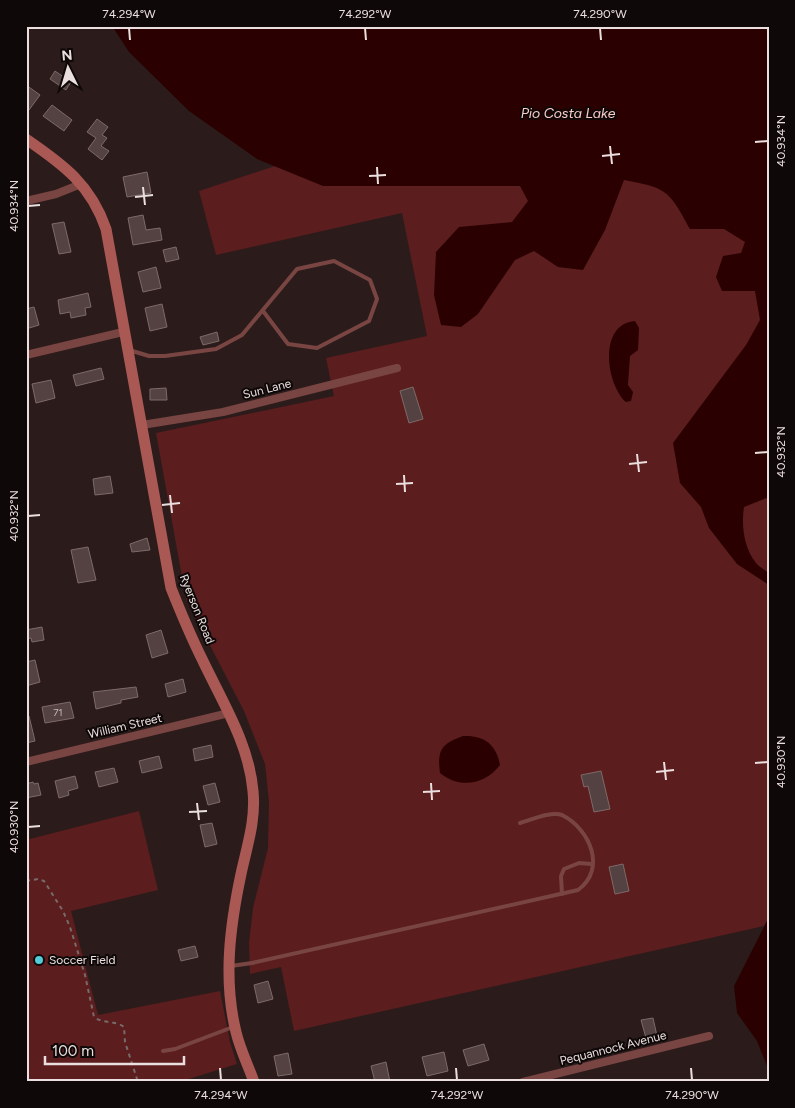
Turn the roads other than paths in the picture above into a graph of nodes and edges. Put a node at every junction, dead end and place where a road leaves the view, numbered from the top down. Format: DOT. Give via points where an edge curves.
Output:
graph roads {
  1 [pos="26,139"];
  2 [pos="81,184"];
  3 [pos="26,201"];
  4 [pos="262,311"];
  5 [pos="123,332"];
  6 [pos="127,350"];
  7 [pos="26,355"];
  8 [pos="397,368"];
  9 [pos="142,425"];
  10 [pos="229,713"];
  11 [pos="26,762"];
  12 [pos="520,823"];
  13 [pos="592,864"];
  14 [pos="562,894"];
  15 [pos="228,966"];
  16 [pos="235,1026"];
  17 [pos="709,1036"];
  18 [pos="163,1051"];
  19 [pos="254,1082"];
  20 [pos="523,1082"];
  1 -- 2 [label="street, Ryerson Road"];
  2 -- 3 [label="street"];
  2 -- 5 [label="street, Ryerson Road" via="91,194 106,229"];
  4 -- 4 [label="lane" via="297,269 334,261 370,280 377,299 369,321 317,348 288,344"];
  4 -- 6 [label="lane" via="242,335 216,349 148,356"];
  5 -- 6 [label="street, Ryerson Road"];
  5 -- 7 [label="street"];
  6 -- 9 [label="street, Ryerson Road"];
  8 -- 9 [label="street, Sun Lane" via="223,412"];
  9 -- 10 [label="street, Ryerson Road" via="171,588"];
  10 -- 11 [label="street, William Street"];
  10 -- 15 [label="street, Ryerson Road" via="247,756 254,794 252,825 235,906"];
  12 -- 13 [label="lane" via="561,815 581,830 591,844"];
  13 -- 14 [label="lane" via="585,885"];
  13 -- 14 [label="lane" via="578,863 564,869"];
  14 -- 15 [label="lane"];
  15 -- 16 [label="street, Ryerson Road"];
  16 -- 18 [label="lane"];
  16 -- 19 [label="street, Ryerson Road"];
  17 -- 20 [label="street, Pequannock Avenue"];
}
